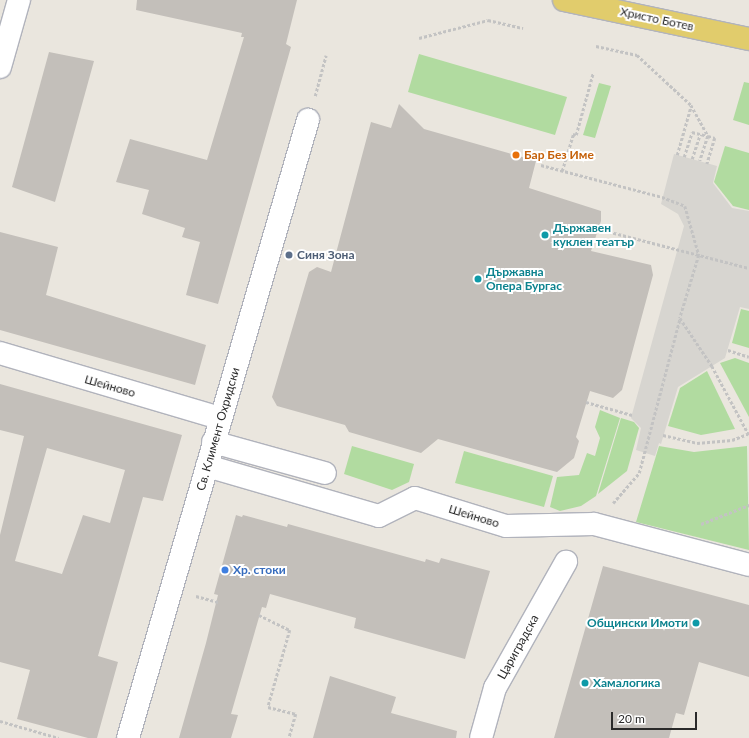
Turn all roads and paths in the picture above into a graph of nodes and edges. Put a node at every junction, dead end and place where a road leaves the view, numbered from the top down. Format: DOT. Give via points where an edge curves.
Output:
graph roads {
  1 [pos="19,0"];
  2 [pos="564,0"];
  3 [pos="607,5"];
  4 [pos="523,28"];
  5 [pos="419,38"];
  6 [pos="749,39"];
  7 [pos="596,46"];
  8 [pos="326,56"];
  9 [pos="0,67"];
  10 [pos="593,73"];
  11 [pos="691,106"];
  12 [pos="308,120"];
  13 [pos="700,134"];
  14 [pos="708,136"];
  15 [pos="677,154"];
  16 [pos="684,157"];
  17 [pos="692,159"];
  18 [pos="700,161"];
  19 [pos="708,164"];
  20 [pos="541,165"];
  21 [pos="562,171"];
  22 [pos="599,229"];
  23 [pos="699,255"];
  24 [pos="749,268"];
  25 [pos="680,318"];
  26 [pos="728,350"];
  27 [pos="0,354"];
  28 [pos="749,357"];
  29 [pos="586,402"];
  30 [pos="632,415"];
  31 [pos="220,418"];
  32 [pos="749,434"];
  33 [pos="663,435"];
  34 [pos="214,442"];
  35 [pos="207,466"];
  36 [pos="325,473"];
  37 [pos="749,505"];
  38 [pos="594,524"];
  39 [pos="700,525"];
  40 [pos="566,562"];
  41 [pos="749,566"];
  42 [pos="259,615"];
  43 [pos="0,721"];
  44 [pos="60,738"];
  45 [pos="128,738"];
  46 [pos="289,738"];
  47 [pos="481,738"];
  1 -- 9 [label="street"];
  2 -- 3 [label="main road, Христо Ботев"];
  3 -- 6 [label="main road, Христо Ботев"];
  4 -- 5 [label="path" via="488,20"];
  7 -- 11 [label="path" via="637,55"];
  8 -- 12 [label="path"];
  10 -- 21 [label="path" via="576,135 573,134"];
  11 -- 14 [label="path"];
  11 -- 15 [label="path"];
  12 -- 31 [label="street, Св. Климент Охридски"];
  13 -- 14 [label="path"];
  13 -- 16 [label="path" via="692,132"];
  13 -- 17 [label="path"];
  14 -- 18 [label="path"];
  14 -- 19 [label="path" via="715,138"];
  20 -- 21 [label="path"];
  21 -- 23 [label="path" via="662,197 685,206"];
  22 -- 23 [label="path"];
  23 -- 24 [label="path"];
  23 -- 25 [label="path"];
  25 -- 32 [label="path" via="712,366"];
  25 -- 38 [label="path" via="639,474"];
  26 -- 28 [label="path"];
  27 -- 31 [label="street, Шейново"];
  29 -- 30 [label="path"];
  31 -- 34 [label="street, Св. Климент Охридски"];
  32 -- 33 [label="path" via="732,440 697,443"];
  34 -- 35 [label="street, Св. Климент Охридски"];
  34 -- 36 [label="street"];
  35 -- 38 [label="street, Шейново" via="379,516 415,498 506,526"];
  35 -- 45 [label="street, Св. Климент Охридски"];
  37 -- 39 [label="path"];
  38 -- 41 [label="street, Шейново"];
  40 -- 47 [label="street, Цариградска" via="495,688"];
  42 -- 46 [label="path" via="290,630 268,706 296,714"];
  43 -- 44 [label="path"];
}
